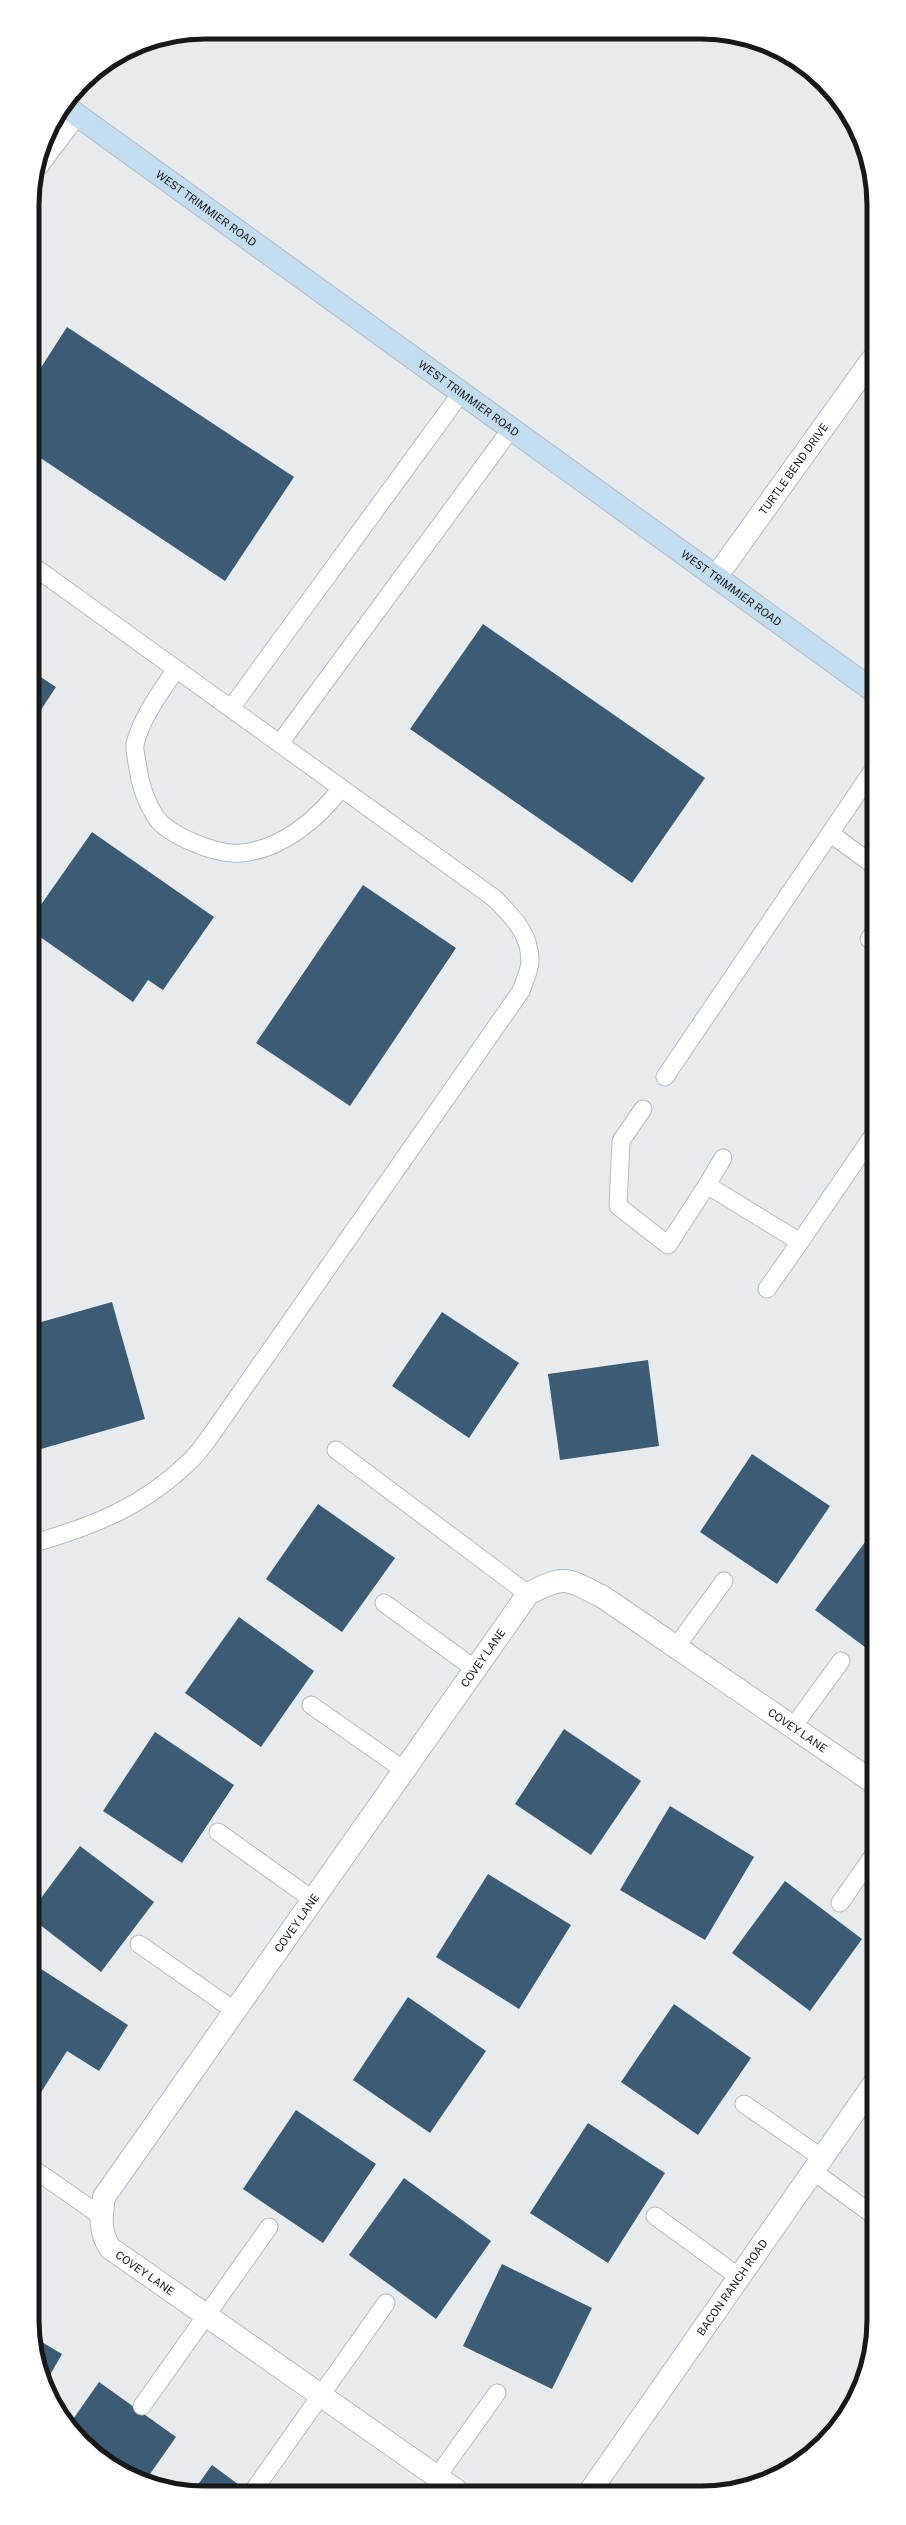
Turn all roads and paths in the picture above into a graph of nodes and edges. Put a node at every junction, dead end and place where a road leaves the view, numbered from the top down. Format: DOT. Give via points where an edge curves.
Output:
graph roads {
  1 [pos="72,111"];
  2 [pos="48,152"];
  3 [pos="867,367"];
  4 [pos="461,393"];
  5 [pos="511,429"];
  6 [pos="39,570"];
  7 [pos="716,577"];
  8 [pos="176,669"];
  9 [pos="867,686"];
  10 [pos="231,708"];
  11 [pos="280,743"];
  12 [pos="867,780"];
  13 [pos="341,788"];
  14 [pos="831,834"];
  15 [pos="867,860"];
  16 [pos="665,1077"];
  17 [pos="643,1109"];
  18 [pos="867,1144"];
  19 [pos="723,1158"];
  20 [pos="708,1185"];
  21 [pos="800,1242"];
  22 [pos="768,1289"];
  23 [pos="336,1450"];
  24 [pos="39,1542"];
  25 [pos="724,1581"];
  26 [pos="528,1594"];
  27 [pos="384,1603"];
  28 [pos="676,1647"];
  29 [pos="841,1661"];
  30 [pos="475,1669"];
  31 [pos="312,1705"];
  32 [pos="793,1727"];
  33 [pos="404,1770"];
  34 [pos="867,1778"];
  35 [pos="218,1832"];
  36 [pos="867,1865"];
  37 [pos="313,1900"];
  38 [pos="840,1903"];
  39 [pos="139,1944"];
  40 [pos="234,2011"];
  41 [pos="867,2093"];
  42 [pos="744,2104"];
  43 [pos="818,2164"];
  44 [pos="39,2173"];
  45 [pos="867,2208"];
  46 [pos="101,2216"];
  47 [pos="655,2216"];
  48 [pos="269,2227"];
  49 [pos="739,2277"];
  50 [pos="386,2303"];
  51 [pos="206,2316"];
  52 [pos="497,2393"];
  53 [pos="320,2396"];
  54 [pos="142,2406"];
  55 [pos="257,2486"];
  56 [pos="448,2486"];
  57 [pos="594,2486"];
  1 -- 2 [label="lane"];
  1 -- 4 [label="main road, WEST TRIMMIER ROAD"];
  3 -- 7 [label="street, TURTLE BEND DRIVE"];
  4 -- 5 [label="main road, WEST TRIMMIER ROAD"];
  4 -- 10 [label="lane"];
  5 -- 7 [label="main road, WEST TRIMMIER ROAD"];
  5 -- 11 [label="lane"];
  6 -- 8 [label="lane"];
  7 -- 9 [label="main road, WEST TRIMMIER ROAD"];
  8 -- 10 [label="lane"];
  8 -- 13 [label="lane" via="149,711 135,745 140,786 156,817 179,836 212,849 242,853 276,844 320,813"];
  10 -- 11 [label="lane"];
  11 -- 13 [label="lane"];
  12 -- 14 [label="lane"];
  13 -- 24 [label="lane" via="494,898 517,921 527,941 530,962 521,991 221,1421 190,1461 152,1493 117,1515 85,1528"];
  14 -- 15 [label="lane"];
  14 -- 16 [label="lane"];
  17 -- 20 [label="lane" via="621,1141 618,1206 668,1245"];
  18 -- 21 [label="lane"];
  19 -- 20 [label="lane"];
  20 -- 21 [label="lane"];
  21 -- 22 [label="lane"];
  23 -- 26 [label="lane"];
  25 -- 28 [label="lane"];
  26 -- 28 [label="street, COVEY LANE" via="550,1583 569,1580 603,1597"];
  26 -- 30 [label="street, COVEY LANE"];
  27 -- 30 [label="lane"];
  28 -- 32 [label="street, COVEY LANE"];
  29 -- 32 [label="lane"];
  30 -- 33 [label="street, COVEY LANE"];
  31 -- 33 [label="lane"];
  32 -- 34 [label="street, COVEY LANE"];
  33 -- 37 [label="street, COVEY LANE"];
  35 -- 37 [label="lane"];
  36 -- 38 [label="lane"];
  37 -- 40 [label="street, COVEY LANE"];
  39 -- 40 [label="lane"];
  40 -- 46 [label="street, COVEY LANE" via="104,2197"];
  41 -- 43 [label="street, BACON RANCH ROAD"];
  42 -- 43 [label="lane"];
  43 -- 45 [label="lane"];
  43 -- 49 [label="street, BACON RANCH ROAD"];
  44 -- 46 [label="lane"];
  46 -- 51 [label="street, COVEY LANE" via="102,2236 110,2248"];
  47 -- 49 [label="lane"];
  48 -- 51 [label="lane"];
  49 -- 57 [label="street, BACON RANCH ROAD"];
  50 -- 53 [label="lane"];
  51 -- 53 [label="street, COVEY LANE"];
  51 -- 54 [label="lane"];
  52 -- 56 [label="lane"];
  53 -- 55 [label="lane"];
  53 -- 56 [label="street, COVEY LANE"];
}
